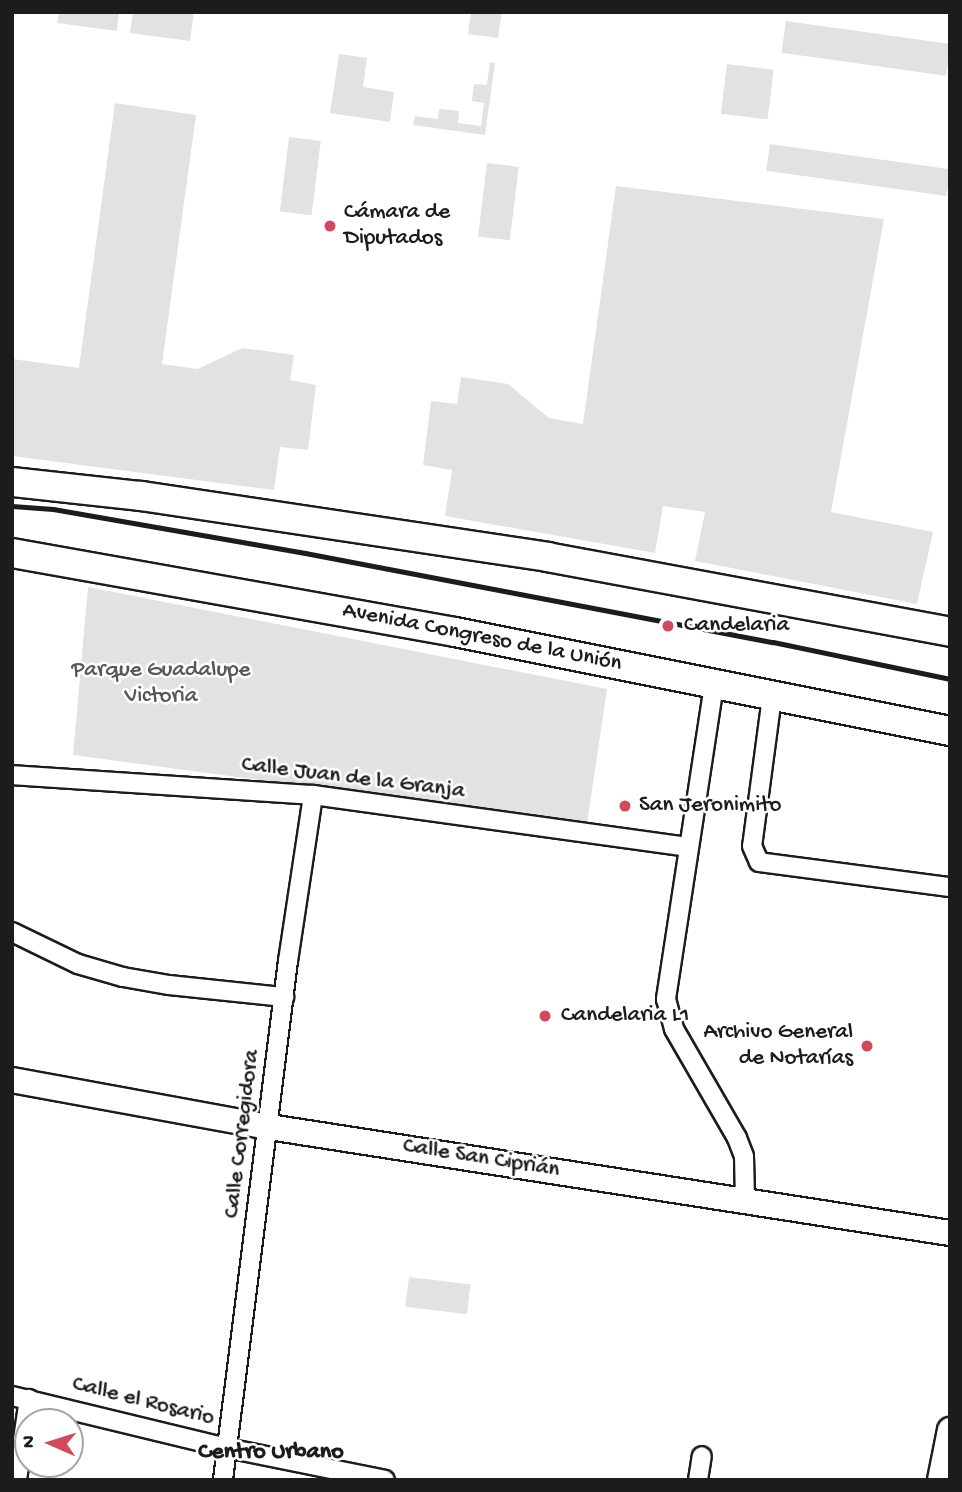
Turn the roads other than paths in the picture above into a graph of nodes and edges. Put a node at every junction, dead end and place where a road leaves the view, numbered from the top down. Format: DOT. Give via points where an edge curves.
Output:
graph roads {
  1 [pos="12,482"];
  2 [pos="12,553"];
  3 [pos="950,632"];
  4 [pos="713,685"];
  5 [pos="772,697"];
  6 [pos="950,731"];
  7 [pos="12,775"];
  8 [pos="313,795"];
  9 [pos="687,848"];
  10 [pos="950,887"];
  11 [pos="12,932"];
  12 [pos="284,997"];
  13 [pos="12,1080"];
  14 [pos="269,1127"];
  15 [pos="745,1200"];
  16 [pos="950,1233"];
  17 [pos="21,1398"];
  18 [pos="950,1430"];
  19 [pos="227,1448"];
  20 [pos="702,1456"];
  21 [pos="18,1480"];
  22 [pos="223,1480"];
  23 [pos="385,1480"];
  24 [pos="698,1480"];
  25 [pos="940,1480"];
  1 -- 3 [label="main road" via="141,496 548,557"];
  2 -- 4 [label="main road, Avenida Congreso de la Unión" via="416,624"];
  4 -- 5 [label="main road, Avenida Congreso de la Unión"];
  4 -- 9 [label="street"];
  5 -- 6 [label="main road, Avenida Congreso de la Unión"];
  5 -- 10 [label="street" via="752,846 759,862"];
  7 -- 8 [label="street, Calle Juan de la Granja"];
  8 -- 9 [label="street, Calle Juan de la Granja"];
  8 -- 12 [label="street, Calle Corregidora"];
  9 -- 15 [label="street" via="666,999 674,1029 737,1138 744,1156"];
  11 -- 12 [label="street" via="78,964 123,977"];
  12 -- 14 [label="street, Calle Corregidora"];
  13 -- 14 [label="street, Calle San Ciprián"];
  14 -- 15 [label="street, Calle San Ciprián"];
  14 -- 19 [label="street, Calle Corregidora"];
  15 -- 16 [label="street, Calle San Ciprián"];
  17 -- 19 [label="street, Calle el Rosario"];
  17 -- 21 [label="street"];
  18 -- 25 [label="street"];
  19 -- 22 [label="street, Calle Corregidora"];
  19 -- 23 [label="street, Calle el Rosario"];
  20 -- 24 [label="street"];
}
